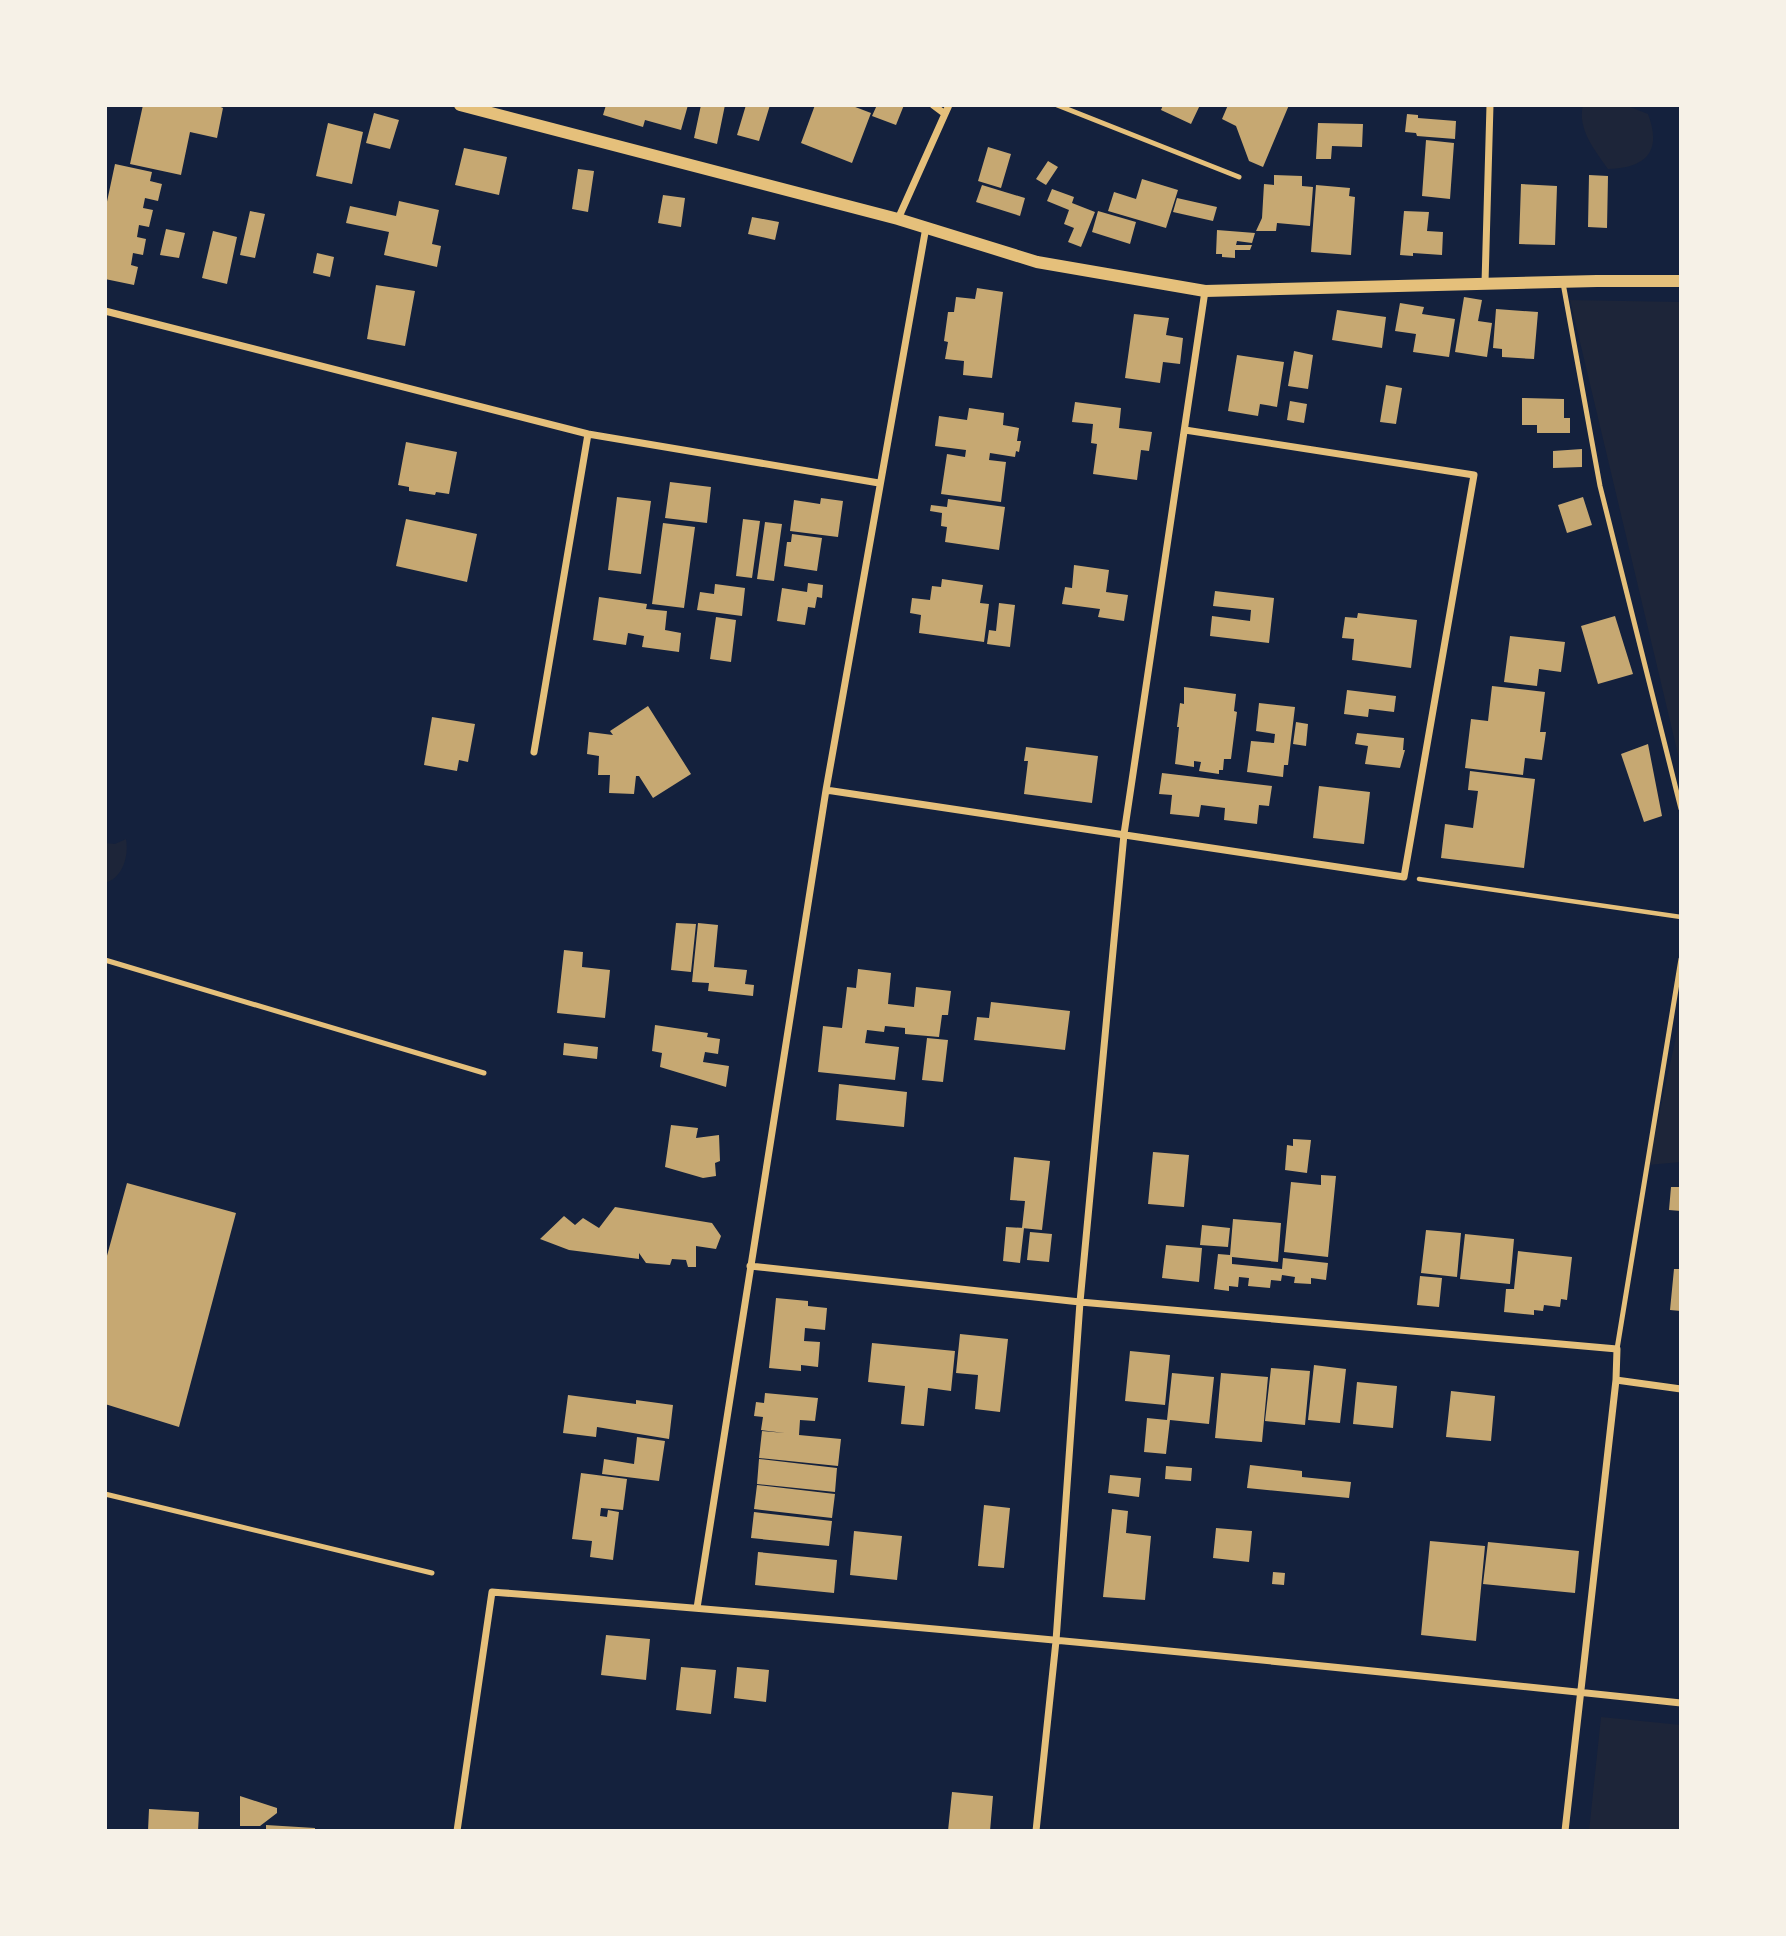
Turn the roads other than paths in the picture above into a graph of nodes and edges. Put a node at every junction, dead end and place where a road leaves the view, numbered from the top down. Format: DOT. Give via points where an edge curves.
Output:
graph roads {
  1 [pos="460,105"];
  2 [pos="933,105"];
  3 [pos="949,105"];
  4 [pos="1057,105"];
  5 [pos="1490,105"];
  6 [pos="945,114"];
  7 [pos="1239,177"];
  8 [pos="898,219"];
  9 [pos="926,227"];
  10 [pos="1562,281"];
  11 [pos="1681,281"];
  12 [pos="1485,283"];
  13 [pos="1205,291"];
  14 [pos="105,311"];
  15 [pos="1185,430"];
  16 [pos="588,433"];
  17 [pos="879,483"];
  18 [pos="534,752"];
  19 [pos="826,790"];
  20 [pos="1681,809"];
  21 [pos="1124,834"];
  22 [pos="1681,959"];
  23 [pos="105,960"];
  24 [pos="484,1073"];
  25 [pos="750,1266"];
  26 [pos="1080,1302"];
  27 [pos="1617,1349"];
  28 [pos="1616,1380"];
  29 [pos="1681,1389"];
  30 [pos="105,1494"];
  31 [pos="432,1573"];
  32 [pos="697,1608"];
  33 [pos="1056,1640"];
  34 [pos="1580,1692"];
  35 [pos="1681,1703"];
  36 [pos="457,1831"];
  37 [pos="1036,1831"];
  38 [pos="1565,1831"];
  1 -- 8 [label="street"];
  2 -- 6 [label="street"];
  3 -- 6 [label="street"];
  4 -- 7 [label="lane"];
  5 -- 12 [label="street"];
  6 -- 8 [label="street"];
  8 -- 9 [label="street"];
  9 -- 13 [label="street" via="1037,262"];
  9 -- 17 [label="street"];
  10 -- 11 [label="street"];
  10 -- 12 [label="street"];
  10 -- 20 [label="lane" via="1600,486"];
  12 -- 13 [label="street"];
  13 -- 15 [label="street"];
  14 -- 16 [label="street"];
  15 -- 21 [label="street"];
  15 -- 21 [label="street" via="1475,475 1404,877"];
  16 -- 17 [label="street"];
  16 -- 18 [label="street"];
  17 -- 19 [label="street"];
  19 -- 21 [label="street"];
  19 -- 25 [label="street"];
  21 -- 26 [label="street"];
  22 -- 27 [label="lane"];
  23 -- 24 [label="lane"];
  25 -- 26 [label="street"];
  25 -- 32 [label="street"];
  26 -- 27 [label="street"];
  26 -- 33 [label="street"];
  27 -- 28 [label="street"];
  28 -- 29 [label="street"];
  28 -- 34 [label="street"];
  30 -- 31 [label="lane"];
  32 -- 33 [label="street"];
  32 -- 36 [label="street" via="492,1592"];
  33 -- 34 [label="street"];
  33 -- 37 [label="street"];
  34 -- 35 [label="street"];
  34 -- 38 [label="street"];
}
